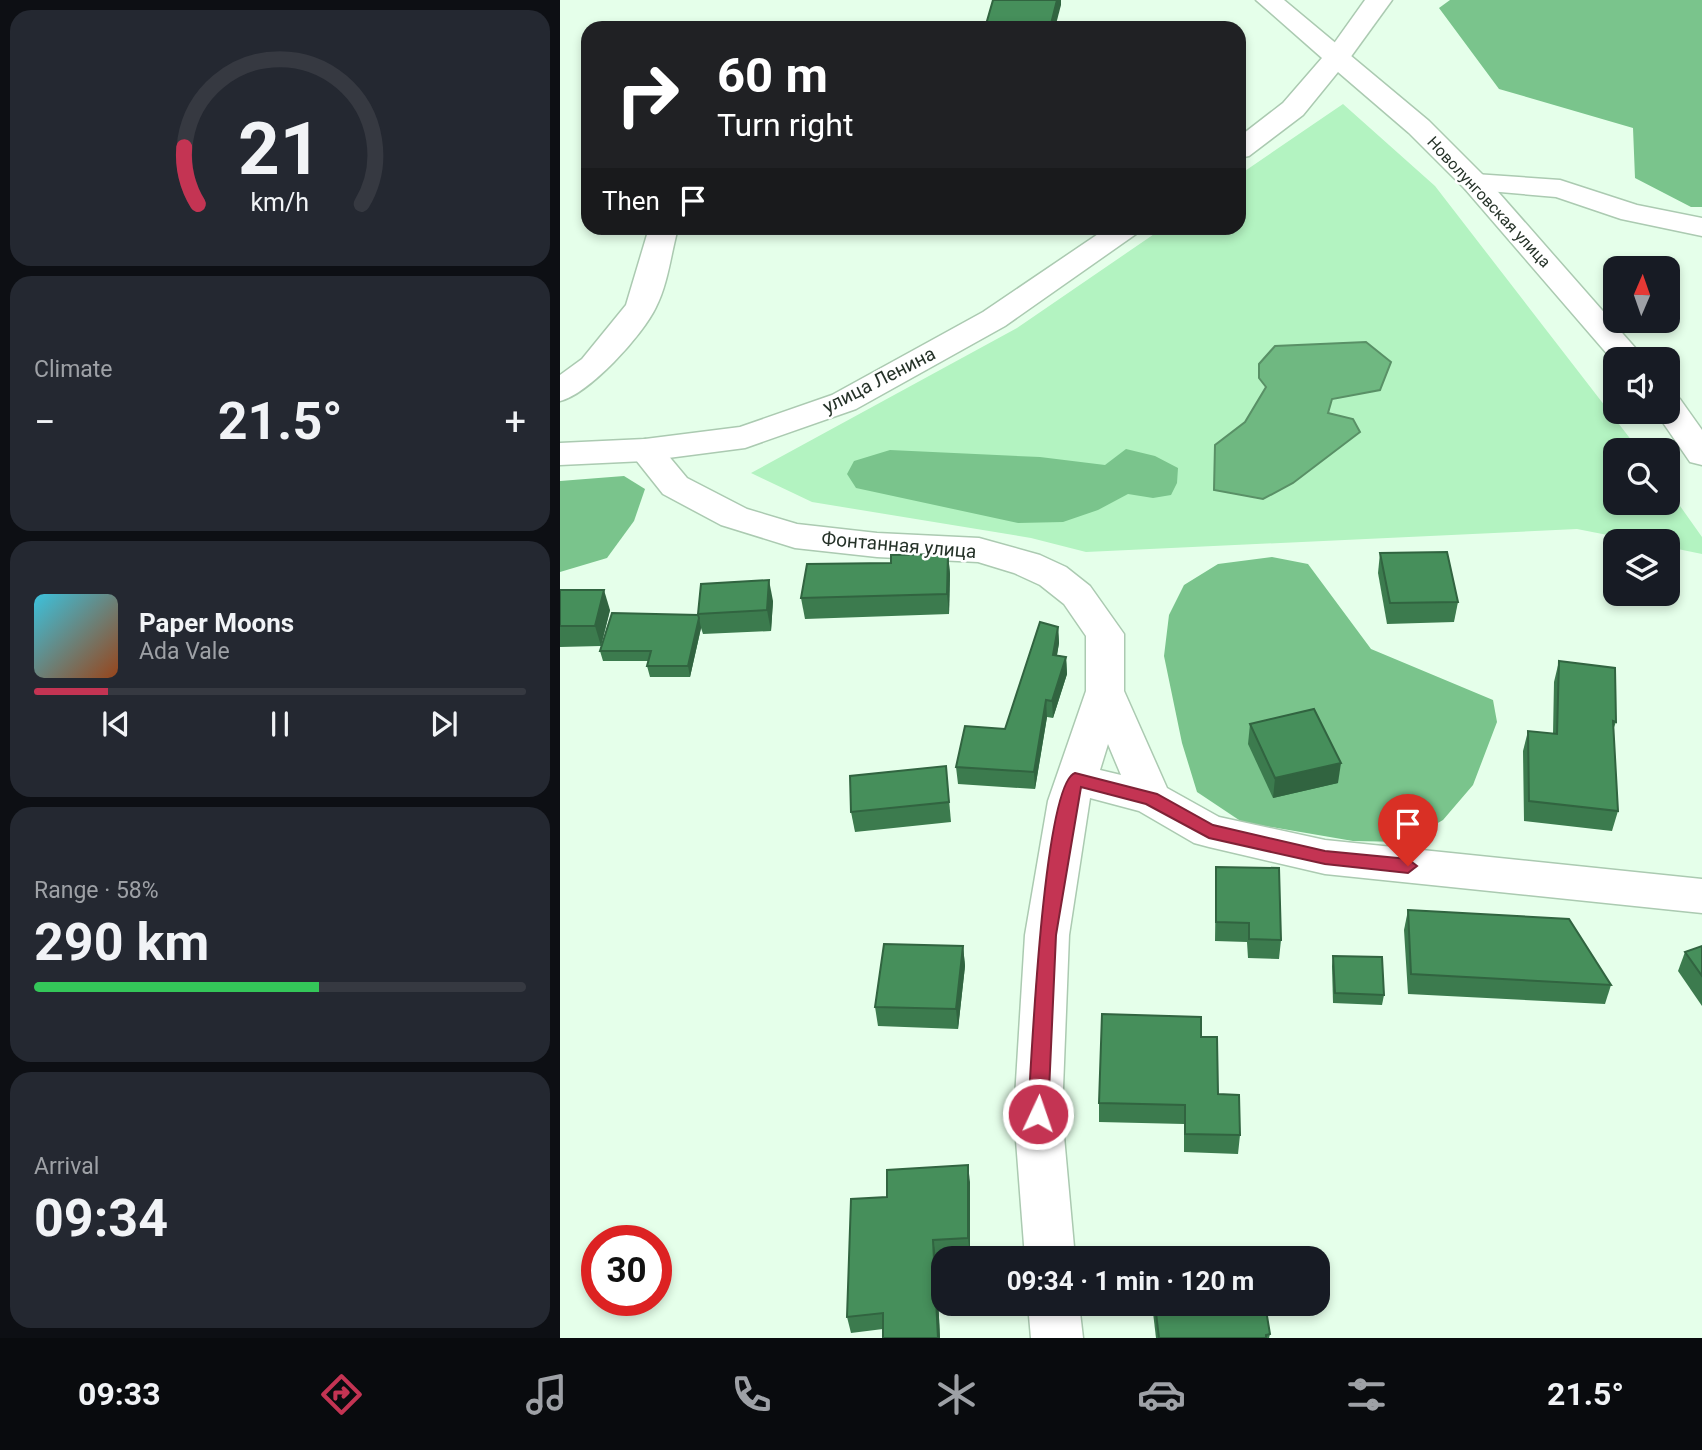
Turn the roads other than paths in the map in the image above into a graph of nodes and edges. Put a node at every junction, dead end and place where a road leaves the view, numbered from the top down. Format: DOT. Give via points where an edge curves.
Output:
graph roads {
  1 [pos="1269,0"];
  2 [pos="1379,0"];
  3 [pos="1338,56"];
  4 [pos="1246,145"];
  5 [pos="1475,183"];
  6 [pos="1702,227"];
  7 [pos="661,235"];
  8 [pos="1116,235"];
  9 [pos="1618,347"];
  10 [pos="560,391"];
  11 [pos="1680,423"];
  12 [pos="645,450"];
  13 [pos="560,454"];
  14 [pos="1702,454"];
  15 [pos="1105,691"];
  16 [pos="1075,779"];
  17 [pos="1151,798"];
  18 [pos="1702,896"];
  19 [pos="1049,1246"];
  20 [pos="1055,1316"];
  21 [pos="1057,1338"];
  1 -- 3 [label="street, Новолунговская улица"];
  2 -- 3 [label="street"];
  3 -- 4 [label="street" via="1293,109"];
  3 -- 5 [label="street, Новолунговская улица"];
  5 -- 6 [label="street" via="1559,189 1631,213"];
  5 -- 9 [label="street, Новолунговская улица"];
  7 -- 10 [label="street" via="640,307 593,366"];
  8 -- 12 [label="street, улица Ленина" via="994,319 844,402 745,437"];
  11 -- 14 [label="street"];
  12 -- 13 [label="street, улица Ленина"];
  12 -- 15 [label="street, Фонтанная улица" via="675,486 746,521 795,536 979,550 1054,576 1077,596 1105,634"];
  15 -- 16 [label="street, Фонтанная улица"];
  15 -- 17 [label="street"];
  16 -- 17 [label="street"];
  16 -- 19 [label="street, Фонтанная улица" via="1047,935 1038,1114"];
  17 -- 18 [label="street" via="1209,831 1325,858"];
  20 -- 21 [label="street"];
}
